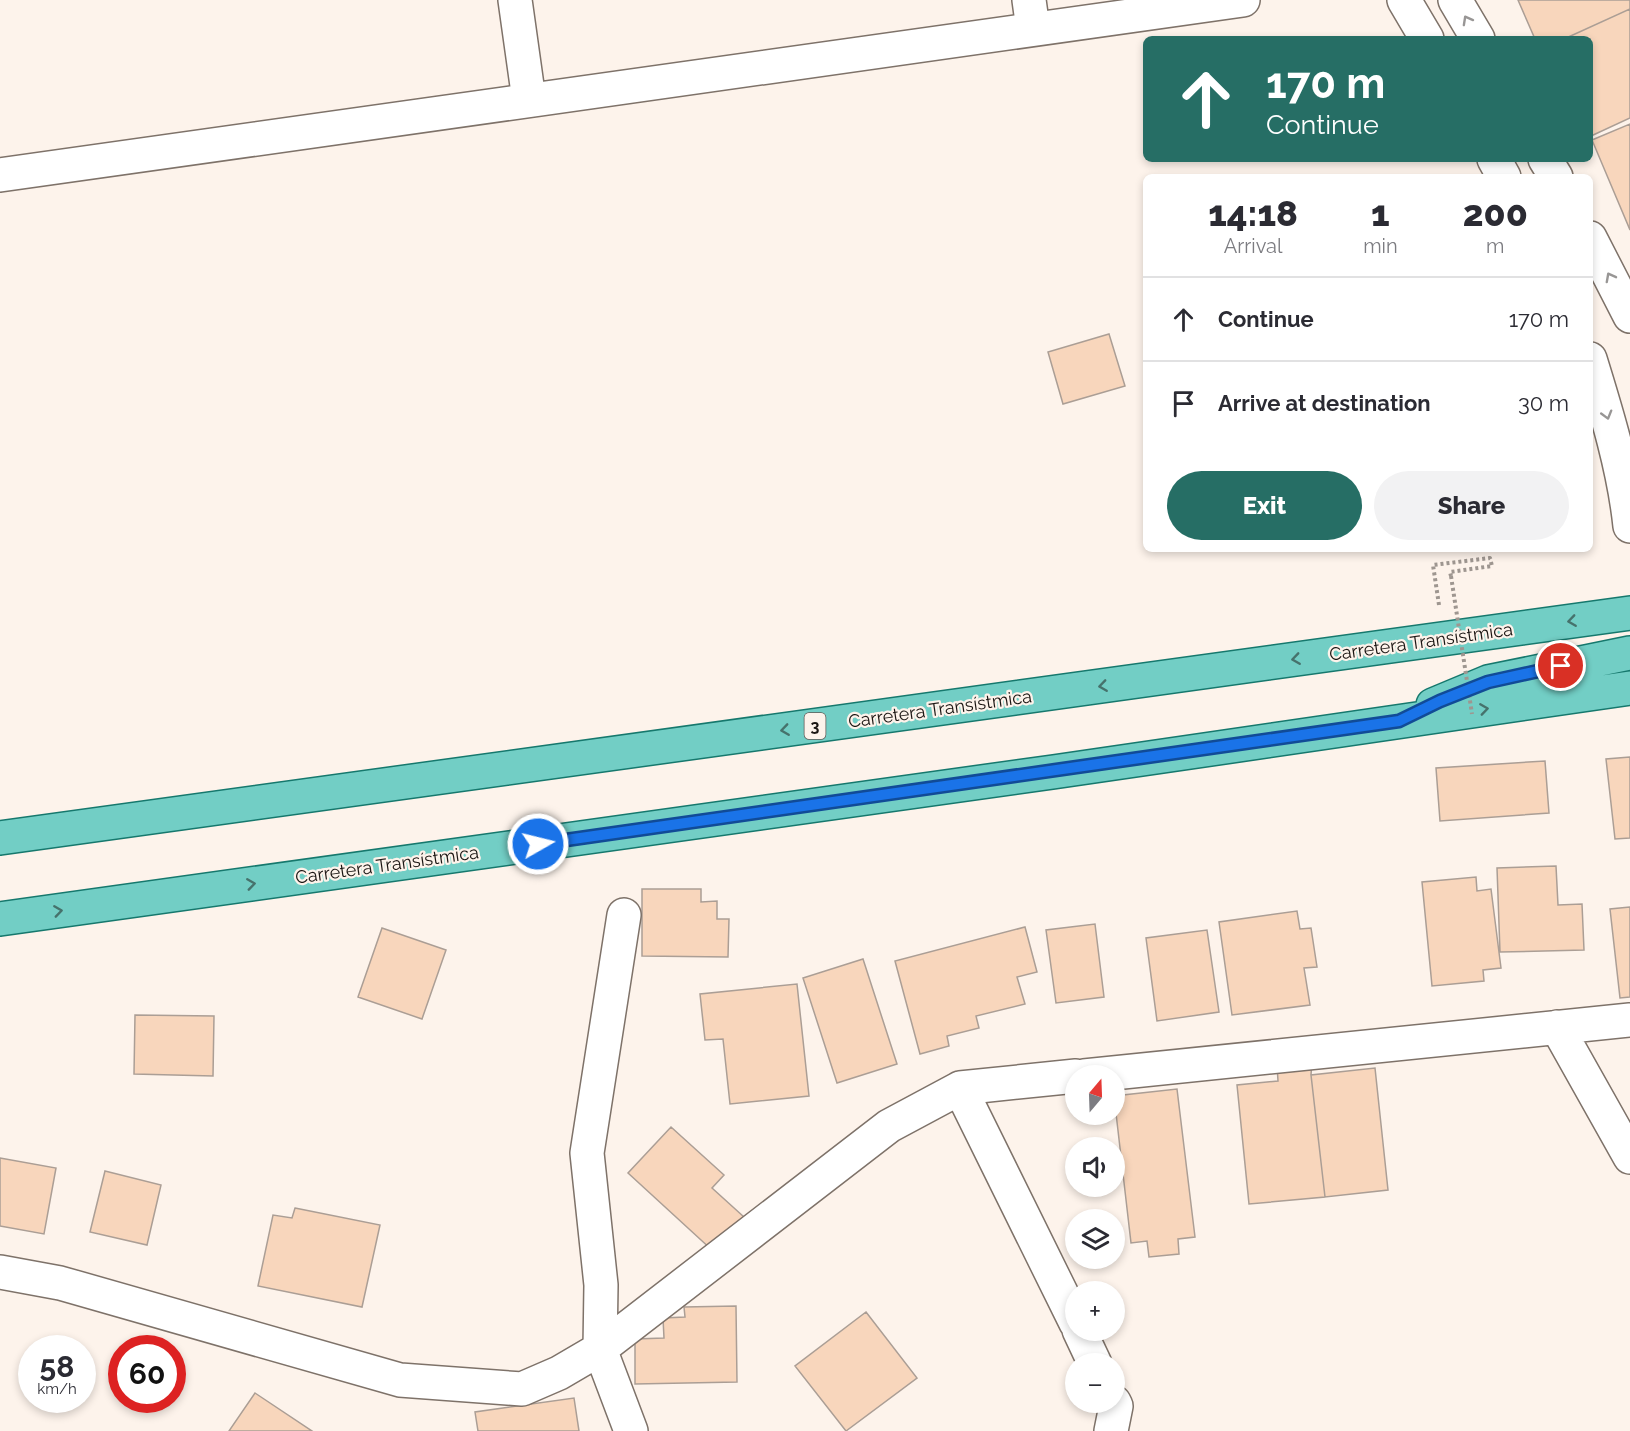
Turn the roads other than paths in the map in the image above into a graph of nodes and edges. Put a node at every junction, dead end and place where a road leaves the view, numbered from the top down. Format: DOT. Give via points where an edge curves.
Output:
graph roads {
  1 [pos="515,0"];
  2 [pos="1243,0"];
  3 [pos="1404,0"];
  4 [pos="1455,0"];
  5 [pos="1031,15"];
  6 [pos="1424,36"];
  7 [pos="1476,36"];
  8 [pos="529,100"];
  9 [pos="0,174"];
  10 [pos="1593,244"];
  11 [pos="1630,316"];
  12 [pos="1593,369"];
  13 [pos="1630,526"];
  14 [pos="1630,613"];
  15 [pos="1630,653"];
  16 [pos="1630,687"];
  17 [pos="1399,721"];
  18 [pos="0,838"];
  19 [pos="624,915"];
  20 [pos="0,919"];
  21 [pos="1630,1020"];
  22 [pos="1557,1027"];
  23 [pos="1125,1072"];
  24 [pos="1065,1077"];
  25 [pos="960,1088"];
  26 [pos="1630,1157"];
  27 [pos="0,1272"];
  28 [pos="1065,1301"];
  29 [pos="600,1349"];
  30 [pos="1115,1413"];
  31 [pos="631,1431"];
  32 [pos="1111,1431"];
  1 -- 8 [label="street"];
  2 -- 5 [label="street"];
  3 -- 6 [label="street"];
  7 -- 4 [label="street, one-way"];
  5 -- 8 [label="street"];
  8 -- 9 [label="street"];
  11 -- 10 [label="street, one-way"];
  12 -- 13 [label="street, one-way" via="1609,420"];
  14 -- 18 [label="main road, Carretera Transístmica / 3, one-way"];
  15 -- 17 [label="main road" via="1488,682"];
  17 -- 16 [label="main road, Carretera Transístmica, one-way"];
  20 -- 17 [label="main road, Carretera Transístmica, one-way"];
  19 -- 29 [label="street" via="587,1153 601,1285"];
  21 -- 22 [label="street"];
  22 -- 23 [label="street"];
  22 -- 26 [label="street"];
  24 -- 25 [label="street"];
  25 -- 28 [label="street"];
  25 -- 29 [label="street" via="889,1126"];
  27 -- 29 [label="street" via="60,1283 400,1380 522,1389"];
  29 -- 31 [label="street"];
  30 -- 32 [label="street"];
}
